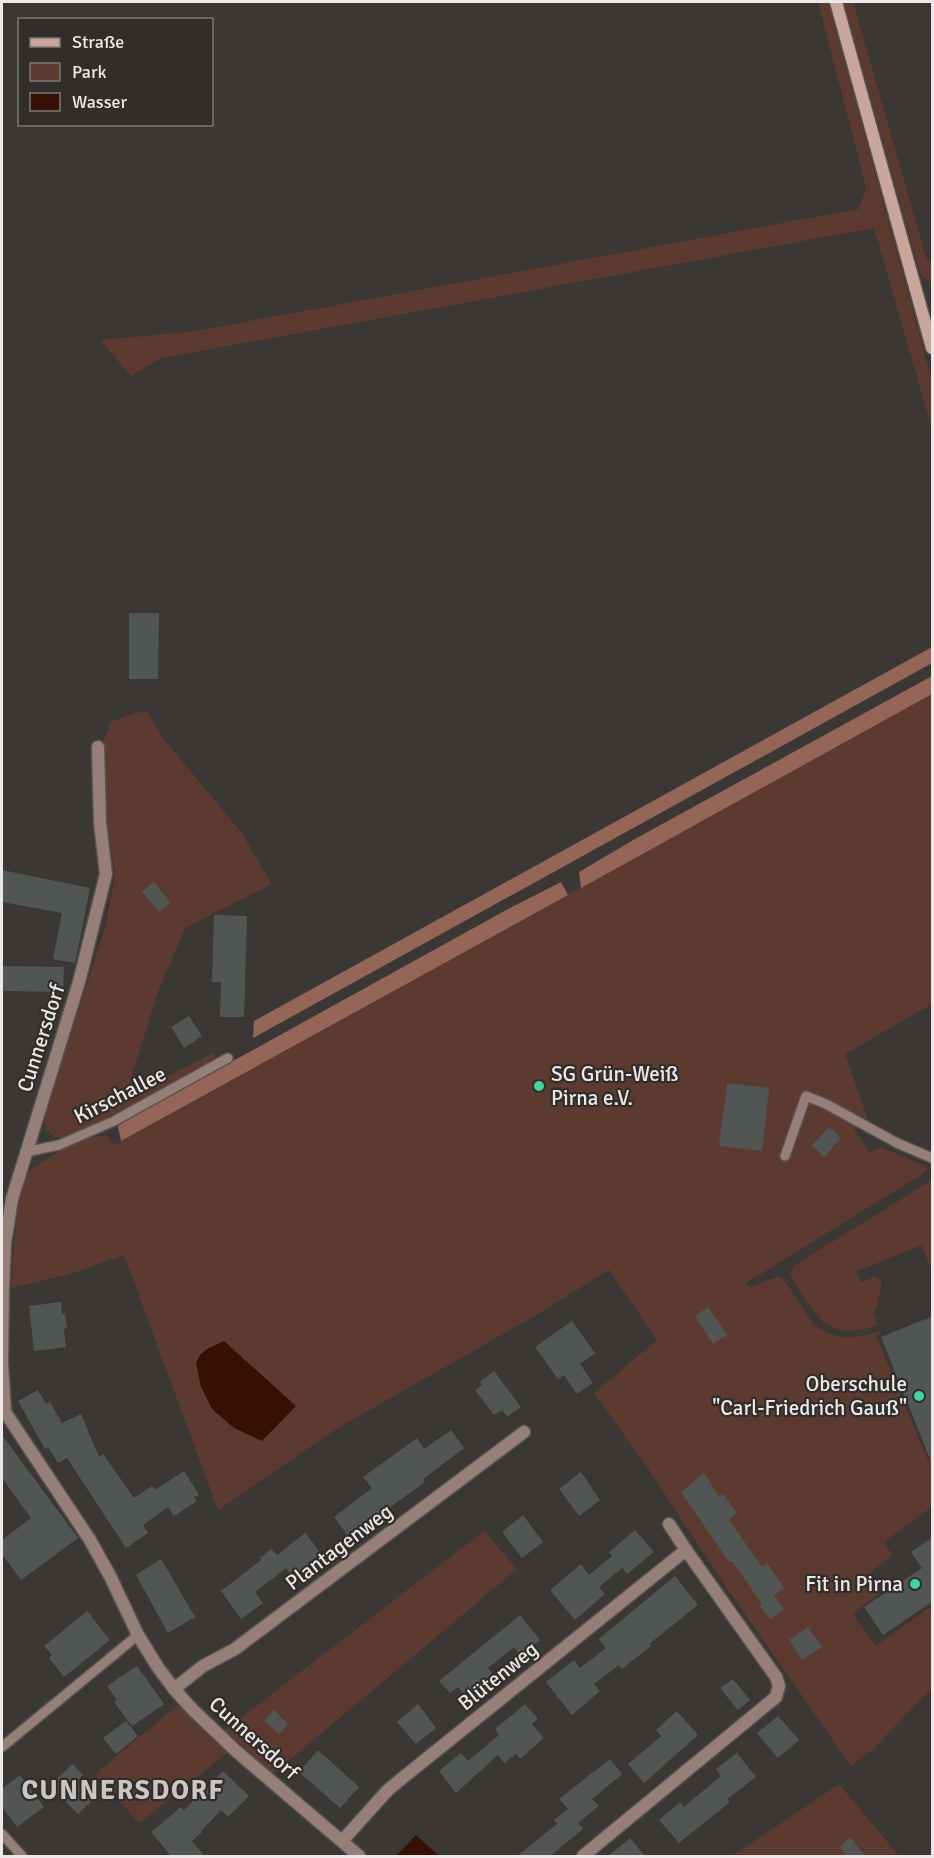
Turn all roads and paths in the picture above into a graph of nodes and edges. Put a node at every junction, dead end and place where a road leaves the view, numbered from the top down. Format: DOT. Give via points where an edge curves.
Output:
graph roads {
  1 [pos="836,2"];
  2 [pos="933,348"];
  3 [pos="98,747"];
  4 [pos="228,1058"];
  5 [pos="25,1152"];
  6 [pos="785,1156"];
  7 [pos="933,1158"];
  8 [pos="3,1413"];
  9 [pos="524,1432"];
  10 [pos="669,1524"];
  11 [pos="686,1550"];
  12 [pos="138,1635"];
  13 [pos="174,1689"];
  14 [pos="2,1747"];
  15 [pos="2,1834"];
  16 [pos="342,1841"];
  17 [pos="22,1857"];
  18 [pos="359,1857"];
  19 [pos="583,1857"];
  1 -- 2 [label="main road"];
  3 -- 5 [label="street, Cunnersdorf" via="106,874 79,982"];
  4 -- 5 [label="lane, Kirschallee" via="114,1121 59,1145"];
  5 -- 8 [label="street, Cunnersdorf" via="4,1243"];
  6 -- 7 [label="lane" via="806,1096"];
  8 -- 12 [label="street, Cunnersdorf" via="90,1540"];
  9 -- 13 [label="street, Plantagenweg" via="235,1649 203,1666"];
  10 -- 11 [label="street"];
  11 -- 16 [label="street, Blütenweg" via="399,1780"];
  11 -- 19 [label="street" via="777,1677 776,1697"];
  12 -- 13 [label="street, Cunnersdorf"];
  12 -- 14 [label="lane"];
  13 -- 16 [label="street, Cunnersdorf" via="236,1751"];
  15 -- 17 [label="lane"];
  16 -- 18 [label="street, Cunnersdorf"];
}
